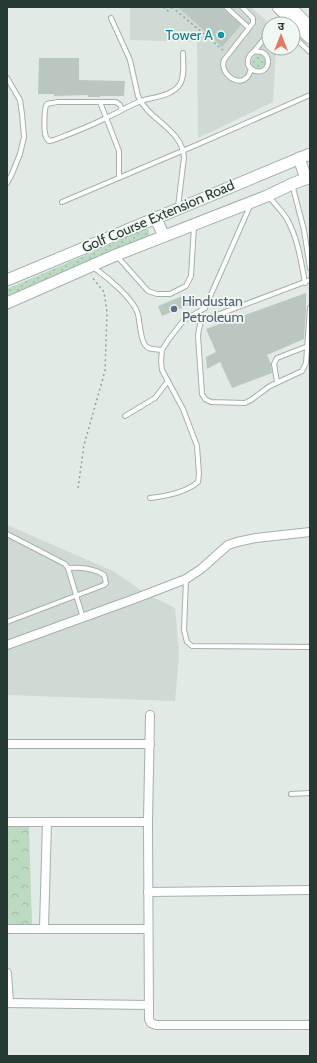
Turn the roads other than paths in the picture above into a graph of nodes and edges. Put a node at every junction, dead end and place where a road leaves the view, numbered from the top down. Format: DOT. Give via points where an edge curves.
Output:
graph roads {
  1 [pos="226,7"];
  2 [pos="242,7"];
  3 [pos="112,18"];
  4 [pos="249,28"];
  5 [pos="301,31"];
  6 [pos="310,38"];
  7 [pos="261,42"];
  8 [pos="301,44"];
  9 [pos="253,52"];
  10 [pos="310,52"];
  11 [pos="183,53"];
  12 [pos="251,68"];
  13 [pos="7,78"];
  14 [pos="310,95"];
  15 [pos="140,101"];
  16 [pos="100,102"];
  17 [pos="122,110"];
  18 [pos="106,118"];
  19 [pos="184,150"];
  20 [pos="310,154"];
  21 [pos="300,158"];
  22 [pos="119,178"];
  23 [pos="308,178"];
  24 [pos="7,184"];
  25 [pos="292,184"];
  26 [pos="267,196"];
  27 [pos="62,202"];
  28 [pos="251,202"];
  29 [pos="178,208"];
  30 [pos="155,217"];
  31 [pos="195,224"];
  32 [pos="164,236"];
  33 [pos="116,255"];
  34 [pos="88,267"];
  35 [pos="310,268"];
  36 [pos="7,280"];
  37 [pos="310,280"];
  38 [pos="305,283"];
  39 [pos="7,303"];
  40 [pos="310,308"];
  41 [pos="308,346"];
  42 [pos="162,350"];
  43 [pos="168,381"];
  44 [pos="277,382"];
  45 [pos="125,416"];
  46 [pos="150,498"];
  47 [pos="310,532"];
  48 [pos="7,534"];
  49 [pos="68,568"];
  50 [pos="186,578"];
  51 [pos="77,596"];
  52 [pos="83,618"];
  53 [pos="7,622"];
  54 [pos="7,645"];
  55 [pos="310,646"];
  56 [pos="150,715"];
  57 [pos="7,744"];
  58 [pos="150,744"];
  59 [pos="310,793"];
  60 [pos="291,794"];
  61 [pos="7,822"];
  62 [pos="47,822"];
  63 [pos="148,822"];
  64 [pos="310,890"];
  65 [pos="148,892"];
  66 [pos="44,928"];
  67 [pos="7,929"];
  68 [pos="148,929"];
  69 [pos="7,974"];
  70 [pos="8,1003"];
  71 [pos="149,1005"];
  72 [pos="310,1025"];
  1 -- 4 [label="lane"];
  2 -- 4 [label="lane" via="253,19 253,24"];
  3 -- 15 [label="lane" via="128,53"];
  4 -- 12 [label="lane" via="223,62 223,67 232,79 238,81 245,80"];
  5 -- 6 [label="main road"];
  7 -- 9 [label="lane"];
  8 -- 10 [label="lane"];
  9 -- 12 [label="lane" via="248,60"];
  9 -- 12 [label="lane" via="264,53 268,62 261,71"];
  11 -- 15 [label="lane" via="182,76 176,89"];
  13 -- 24 [label="lane" via="20,100 24,137 20,154"];
  14 -- 19 [label="lane"];
  15 -- 17 [label="lane"];
  15 -- 19 [label="lane" via="170,130"];
  16 -- 17 [label="lane" via="116,102"];
  16 -- 18 [label="lane"];
  16 -- 18 [label="lane" via="48,104 45,111 44,133 49,142"];
  17 -- 18 [label="lane"];
  18 -- 22 [label="lane" via="119,151"];
  19 -- 22 [label="lane"];
  19 -- 29 [label="lane"];
  20 -- 21 [label="main road, Golf Course Extension Road"];
  21 -- 23 [label="main road"];
  21 -- 29 [label="main road, Golf Course Extension Road"];
  22 -- 27 [label="lane"];
  23 -- 25 [label="main road, Golf Course Extension Road"];
  25 -- 26 [label="main road, Golf Course Extension Road"];
  25 -- 35 [label="lane" via="304,230"];
  26 -- 28 [label="main road, Golf Course Extension Road"];
  26 -- 38 [label="lane" via="291,228 299,250"];
  28 -- 31 [label="main road, Golf Course Extension Road"];
  28 -- 42 [label="lane" via="205,308 183,321"];
  29 -- 30 [label="main road, Golf Course Extension Road"];
  30 -- 32 [label="main road"];
  30 -- 36 [label="main road, Golf Course Extension Road"];
  31 -- 32 [label="main road, Golf Course Extension Road"];
  31 -- 33 [label="lane" via="191,276 186,286 170,294 148,291"];
  32 -- 33 [label="main road, Golf Course Extension Road"];
  33 -- 34 [label="main road, Golf Course Extension Road"];
  34 -- 39 [label="main road, Golf Course Extension Road"];
  34 -- 42 [label="lane" via="109,279 133,305 144,344 148,348"];
  37 -- 38 [label="lane"];
  38 -- 44 [label="lane" via="201,321 198,336 202,394 205,399 211,402 245,403"];
  40 -- 41 [label="lane"];
  41 -- 44 [label="lane" via="306,363 302,371"];
  41 -- 44 [label="lane" via="277,358 274,364"];
  42 -- 43 [label="lane" via="162,370"];
  43 -- 45 [label="lane" via="155,398"];
  43 -- 46 [label="lane" via="183,409 197,446 198,482 175,493"];
  47 -- 50 [label="street" via="250,539 228,545 201,570"];
  48 -- 49 [label="lane" via="65,564"];
  49 -- 51 [label="lane"];
  49 -- 51 [label="lane" via="75,567 104,575 104,585"];
  50 -- 52 [label="street"];
  50 -- 55 [label="lane" via="184,630 187,642 192,646"];
  51 -- 52 [label="lane"];
  51 -- 53 [label="lane"];
  52 -- 54 [label="street"];
  56 -- 58 [label="street"];
  57 -- 58 [label="street"];
  58 -- 63 [label="street"];
  59 -- 60 [label="lane"];
  61 -- 62 [label="street"];
  62 -- 63 [label="street"];
  62 -- 66 [label="street"];
  63 -- 65 [label="street"];
  64 -- 65 [label="street"];
  65 -- 68 [label="street"];
  66 -- 67 [label="street"];
  66 -- 68 [label="street"];
  68 -- 71 [label="street"];
  69 -- 70 [label="street"];
  70 -- 71 [label="street"];
  71 -- 72 [label="street" via="149,1020 156,1025"];
}
